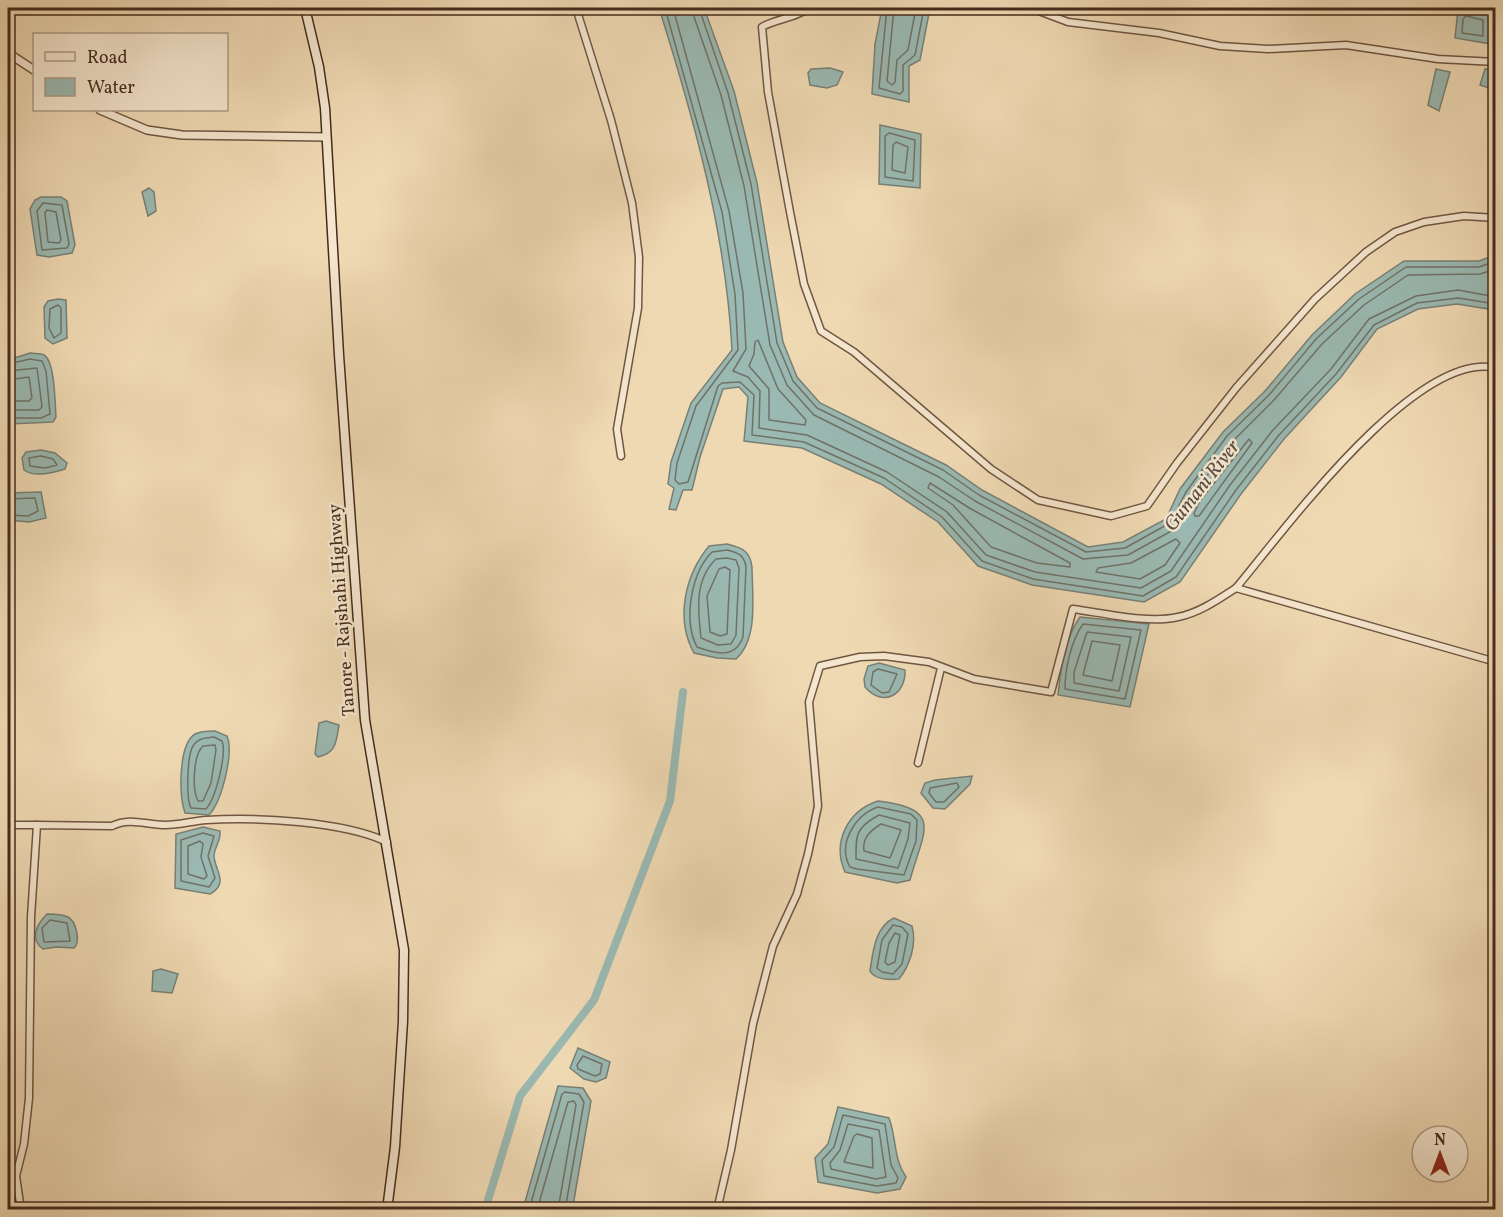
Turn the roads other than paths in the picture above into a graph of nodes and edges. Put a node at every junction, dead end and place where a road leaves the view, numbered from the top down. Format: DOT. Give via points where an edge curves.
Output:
graph roads {
  1 [pos="305,8"];
  2 [pos="576,8"];
  3 [pos="808,8"];
  4 [pos="1031,8"];
  5 [pos="8,53"];
  6 [pos="1496,62"];
  7 [pos="33,69"];
  8 [pos="102,111"];
  9 [pos="326,138"];
  10 [pos="1496,218"];
  11 [pos="1496,368"];
  12 [pos="621,456"];
  13 [pos="1236,588"];
  14 [pos="1496,662"];
  15 [pos="941,668"];
  16 [pos="918,763"];
  17 [pos="8,825"];
  18 [pos="38,825"];
  19 [pos="387,842"];
  20 [pos="21,1209"];
  21 [pos="387,1209"];
  22 [pos="717,1209"];
  1 -- 9 [label="main road, Tanore - Rajshahi Highway" via="319,67"];
  2 -- 12 [label="street" via="632,203 639,257 638,308 617,429"];
  3 -- 10 [label="street" via="762,27 768,92 790,212 804,284 821,331 854,352 991,469 1038,500 1111,516 1147,506 1236,388 1315,299 1366,252 1395,232 1424,222 1464,216"];
  4 -- 6 [label="street" via="1068,22 1158,33 1220,46 1268,49 1346,45"];
  5 -- 7 [label="street"];
  8 -- 9 [label="street" via="147,130 182,135"];
  9 -- 19 [label="main road, Tanore - Rajshahi Highway" via="364,708"];
  11 -- 13 [label="street" via="1464,368 1436,380 1401,407 1321,484"];
  13 -- 14 [label="street"];
  13 -- 15 [label="street" via="1176,618 1130,617 1073,609 1051,692 974,679"];
  15 -- 16 [label="street"];
  15 -- 22 [label="street" via="929,662 884,656 820,666 809,702 818,806 796,894 773,946 753,1024"];
  17 -- 18 [label="street"];
  18 -- 19 [label="street" via="278,820 367,833"];
  18 -- 20 [label="street" via="31,917 29,1098 24,1144 15,1176"];
  19 -- 21 [label="main road, Tanore - Rajshahi Highway" via="404,951 400,1067"];
}
